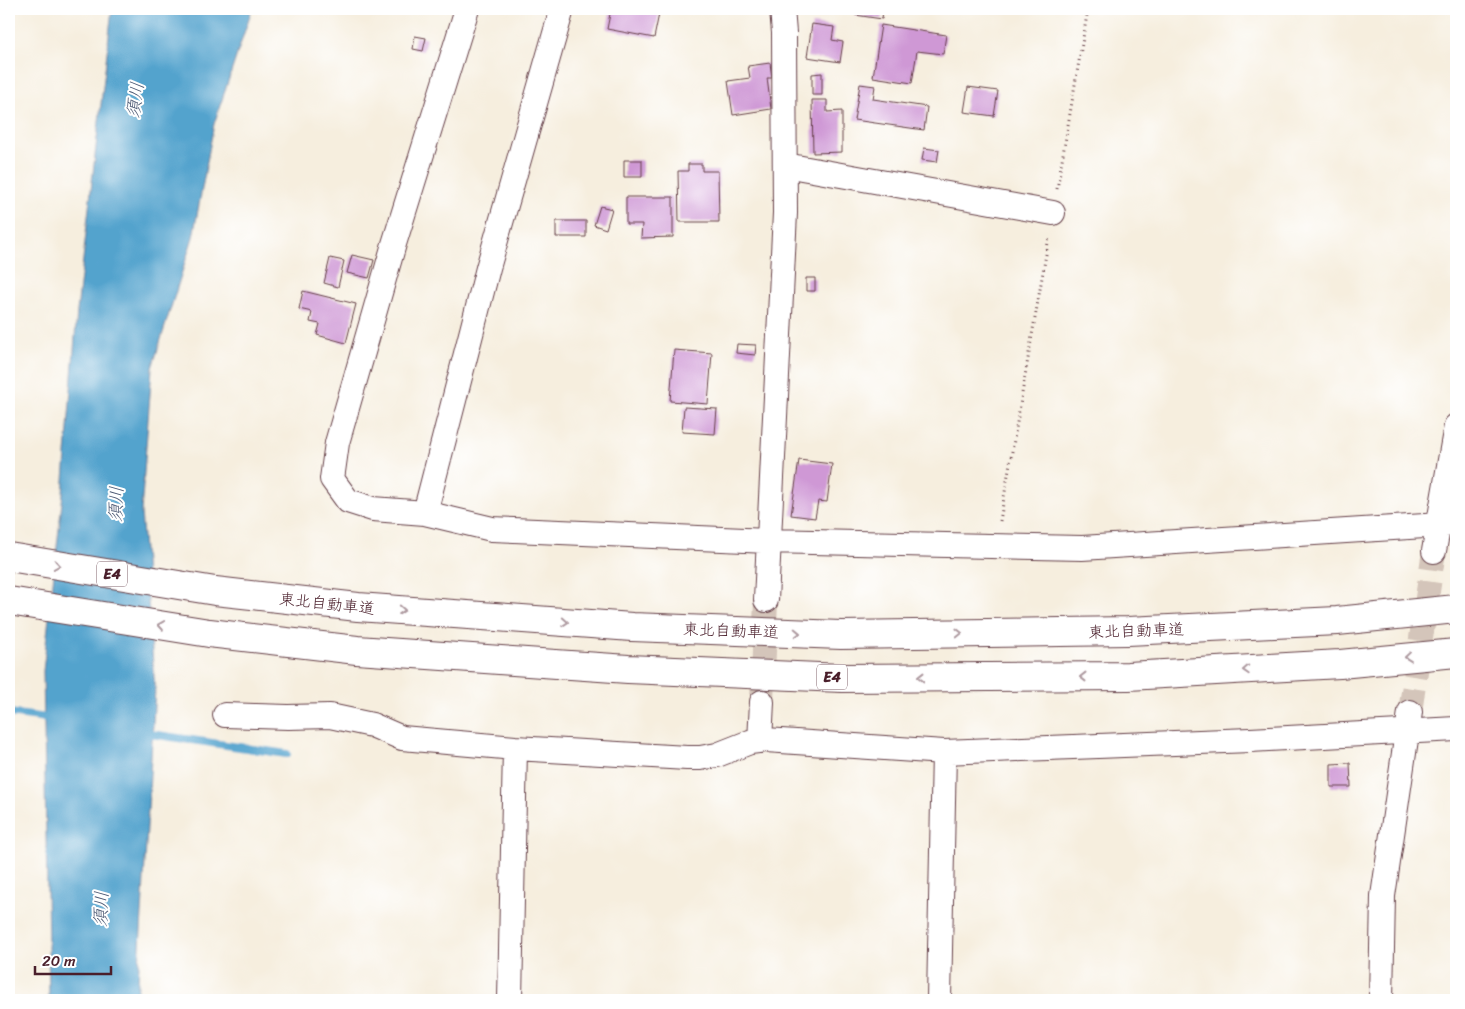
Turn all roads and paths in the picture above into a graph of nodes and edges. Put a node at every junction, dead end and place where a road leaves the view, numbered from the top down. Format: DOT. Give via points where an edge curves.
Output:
graph roads {
  1 [pos="467,9"];
  2 [pos="562,9"];
  3 [pos="782,9"];
  4 [pos="1088,9"];
  5 [pos="785,165"];
  6 [pos="1053,213"];
  7 [pos="1456,426"];
  8 [pos="425,513"];
  9 [pos="1447,525"];
  10 [pos="768,541"];
  11 [pos="996,547"];
  12 [pos="1434,550"];
  13 [pos="9,557"];
  14 [pos="766,600"];
  15 [pos="9,602"];
  16 [pos="1456,609"];
  17 [pos="1456,653"];
  18 [pos="762,702"];
  19 [pos="225,714"];
  20 [pos="1408,722"];
  21 [pos="1456,729"];
  22 [pos="760,741"];
  23 [pos="516,748"];
  24 [pos="944,752"];
  25 [pos="510,1000"];
  26 [pos="939,1000"];
  27 [pos="1381,1000"];
  1 -- 8 [label="street" via="391,253 337,443 332,479 348,501 373,509"];
  2 -- 8 [label="street" via="488,268"];
  3 -- 5 [label="street"];
  4 -- 6 [label="path"];
  5 -- 6 [label="street"];
  5 -- 10 [label="street"];
  6 -- 11 [label="path"];
  7 -- 9 [label="street"];
  8 -- 10 [label="street" via="492,529"];
  9 -- 11 [label="street" via="1082,548"];
  9 -- 12 [label="street"];
  10 -- 11 [label="street"];
  10 -- 14 [label="street"];
  13 -- 16 [label="highway, 東北自動車道 / E4, one-way" via="215,591 358,607 622,626 842,635 1128,632 1336,621"];
  17 -- 15 [label="highway, E4, one-way" via="1340,664 1128,676 842,678 628,669 366,651 209,633"];
  18 -- 22 [label="street"];
  19 -- 23 [label="street" via="330,716 372,725 402,738"];
  20 -- 21 [label="street"];
  20 -- 24 [label="street"];
  20 -- 27 [label="street" via="1383,896"];
  22 -- 23 [label="street" via="700,758"];
  22 -- 24 [label="street"];
  23 -- 25 [label="street"];
  24 -- 26 [label="street"];
}
